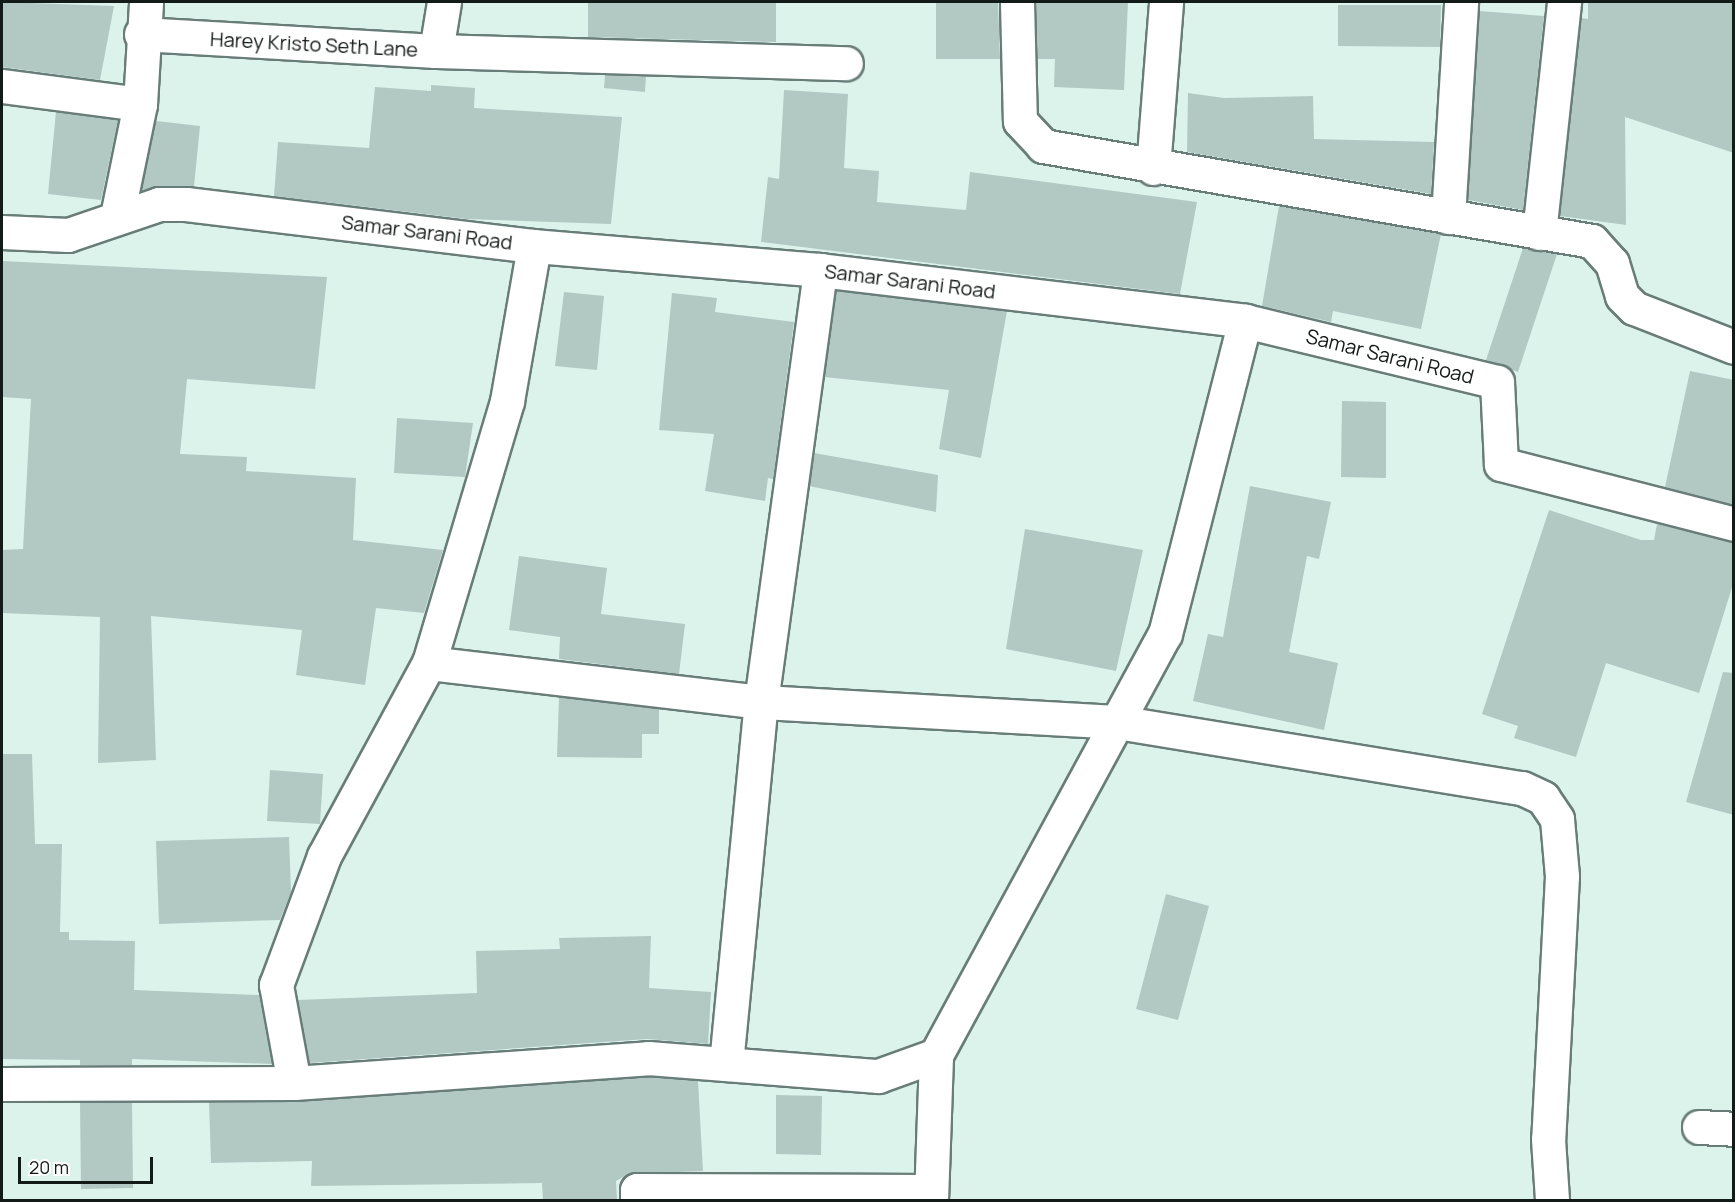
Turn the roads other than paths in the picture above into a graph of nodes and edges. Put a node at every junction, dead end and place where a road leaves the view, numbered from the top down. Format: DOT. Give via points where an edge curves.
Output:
graph roads {
  1 [pos="146,2"];
  2 [pos="444,2"];
  3 [pos="1017,2"];
  4 [pos="1166,2"];
  5 [pos="1461,2"];
  6 [pos="1564,2"];
  7 [pos="141,34"];
  8 [pos="436,51"];
  9 [pos="846,63"];
  10 [pos="2,86"];
  11 [pos="140,104"];
  12 [pos="1153,168"];
  13 [pos="117,216"];
  14 [pos="1448,217"];
  15 [pos="2,232"];
  16 [pos="1539,232"];
  17 [pos="534,246"];
  18 [pos="820,270"];
  19 [pos="1245,321"];
  20 [pos="1734,347"];
  21 [pos="1734,524"];
  22 [pos="429,663"];
  23 [pos="761,702"];
  24 [pos="1117,722"];
  25 [pos="936,1054"];
  26 [pos="726,1064"];
  27 [pos="294,1083"];
  28 [pos="2,1084"];
  29 [pos="1699,1127"];
  30 [pos="1734,1129"];
  31 [pos="931,1196"];
  32 [pos="637,1200"];
  33 [pos="1552,1200"];
  1 -- 7 [label="street"];
  2 -- 8 [label="street, Harey Kristo Seth Lane"];
  3 -- 12 [label="street" via="1017,95 1026,133 1043,146"];
  4 -- 12 [label="street"];
  5 -- 14 [label="street"];
  6 -- 16 [label="street"];
  7 -- 8 [label="street, Harey Kristo Seth Lane"];
  7 -- 11 [label="street"];
  8 -- 9 [label="street"];
  10 -- 11 [label="street"];
  11 -- 13 [label="street"];
  12 -- 14 [label="street"];
  13 -- 15 [label="street, Samar Sarani Road" via="68,235"];
  13 -- 17 [label="street, Samar Sarani Road" via="159,204 186,204"];
  14 -- 16 [label="street"];
  16 -- 20 [label="street" via="1592,241 1612,263 1622,296 1634,309"];
  17 -- 18 [label="street, Samar Sarani Road"];
  17 -- 22 [label="street" via="507,401"];
  18 -- 19 [label="street, Samar Sarani Road"];
  18 -- 23 [label="street"];
  19 -- 21 [label="street, Samar Sarani Road" via="1497,382 1502,464"];
  19 -- 24 [label="street" via="1165,634"];
  22 -- 23 [label="street"];
  22 -- 27 [label="street" via="324,856 276,985"];
  23 -- 24 [label="street"];
  23 -- 26 [label="street"];
  24 -- 25 [label="street"];
  24 -- 33 [label="street" via="1392,764 1522,788 1543,798 1557,819 1562,876 1548,1139"];
  25 -- 26 [label="street" via="878,1076"];
  25 -- 31 [label="street"];
  26 -- 27 [label="street" via="648,1059"];
  27 -- 28 [label="street"];
  29 -- 30 [label="street"];
  31 -- 32 [label="street" via="637,1190"];
}
